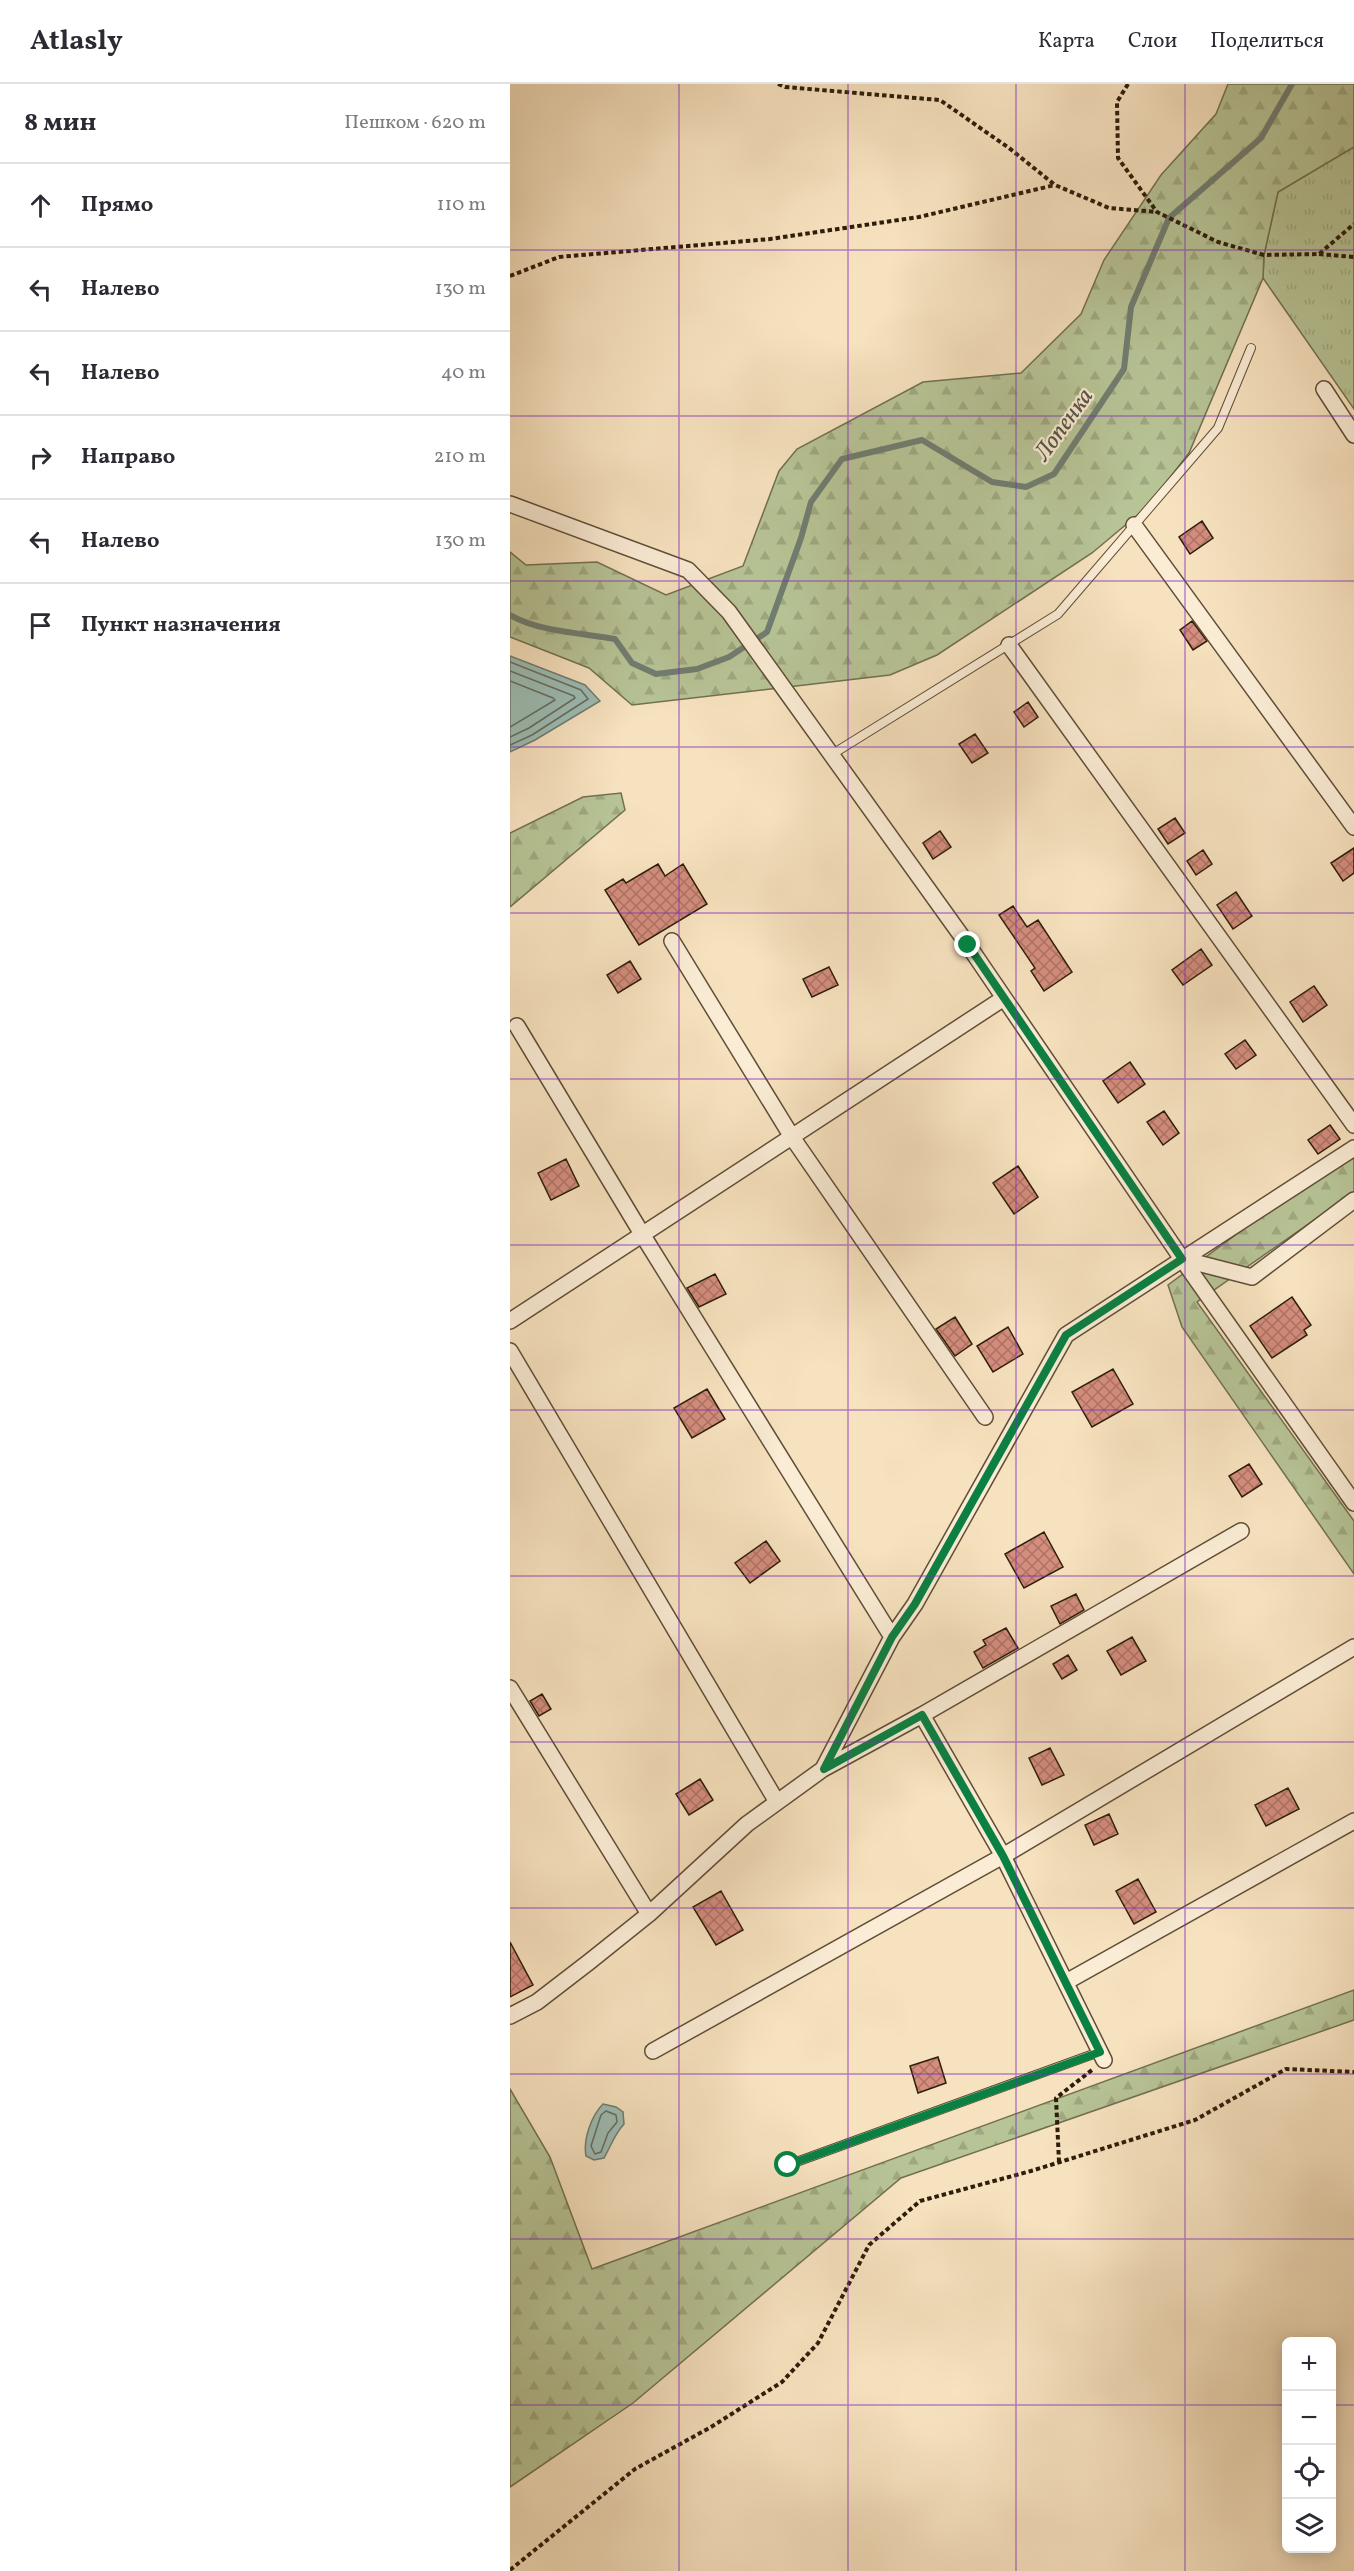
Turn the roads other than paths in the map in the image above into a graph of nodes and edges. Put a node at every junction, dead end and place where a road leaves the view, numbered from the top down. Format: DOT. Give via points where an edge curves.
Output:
graph roads {
  1 [pos="1251,348"];
  2 [pos="1324,389"];
  3 [pos="1354,435"];
  4 [pos="510,504"];
  5 [pos="1134,525"];
  6 [pos="1008,645"];
  7 [pos="831,754"];
  8 [pos="1354,827"];
  9 [pos="672,941"];
  10 [pos="1004,998"];
  11 [pos="518,1026"];
  12 [pos="1354,1125"];
  13 [pos="792,1137"];
  14 [pos="1354,1148"];
  15 [pos="1353,1202"];
  16 [pos="642,1234"];
  17 [pos="1182,1259"];
  18 [pos="510,1321"];
  19 [pos="510,1351"];
  20 [pos="985,1417"];
  21 [pos="1354,1503"];
  22 [pos="1241,1531"];
  23 [pos="892,1637"];
  24 [pos="1354,1647"];
  25 [pos="510,1688"];
  26 [pos="922,1715"];
  27 [pos="824,1769"];
  28 [pos="777,1802"];
  29 [pos="1354,1821"];
  30 [pos="1003,1856"];
  31 [pos="650,1914"];
  32 [pos="1066,1982"];
  33 [pos="510,2016"];
  34 [pos="653,2052"];
  35 [pos="1102,2056"];
  36 [pos="788,2165"];
  1 -- 5 [label="lane" via="1218,428"];
  2 -- 3 [label="street"];
  4 -- 7 [label="street" via="688,570 729,612"];
  5 -- 6 [label="lane" via="1058,614"];
  5 -- 8 [label="street"];
  6 -- 7 [label="lane"];
  6 -- 12 [label="street"];
  7 -- 10 [label="street"];
  9 -- 13 [label="street"];
  10 -- 13 [label="street"];
  10 -- 17 [label="street"];
  11 -- 16 [label="street"];
  13 -- 16 [label="street"];
  13 -- 20 [label="street"];
  14 -- 17 [label="street"];
  15 -- 17 [label="street" via="1252,1277"];
  16 -- 18 [label="street"];
  16 -- 23 [label="street"];
  17 -- 21 [label="street"];
  17 -- 23 [label="street" via="1066,1335 915,1604"];
  19 -- 28 [label="street"];
  22 -- 26 [label="street"];
  23 -- 27 [label="street"];
  24 -- 30 [label="street"];
  25 -- 31 [label="street"];
  26 -- 27 [label="street"];
  26 -- 30 [label="street"];
  27 -- 28 [label="street"];
  28 -- 31 [label="street" via="747,1824"];
  29 -- 32 [label="street"];
  30 -- 32 [label="street"];
  30 -- 34 [label="street"];
  31 -- 33 [label="street" via="537,2002"];
  32 -- 35 [label="street"];
  35 -- 36 [label="lane"];
}
